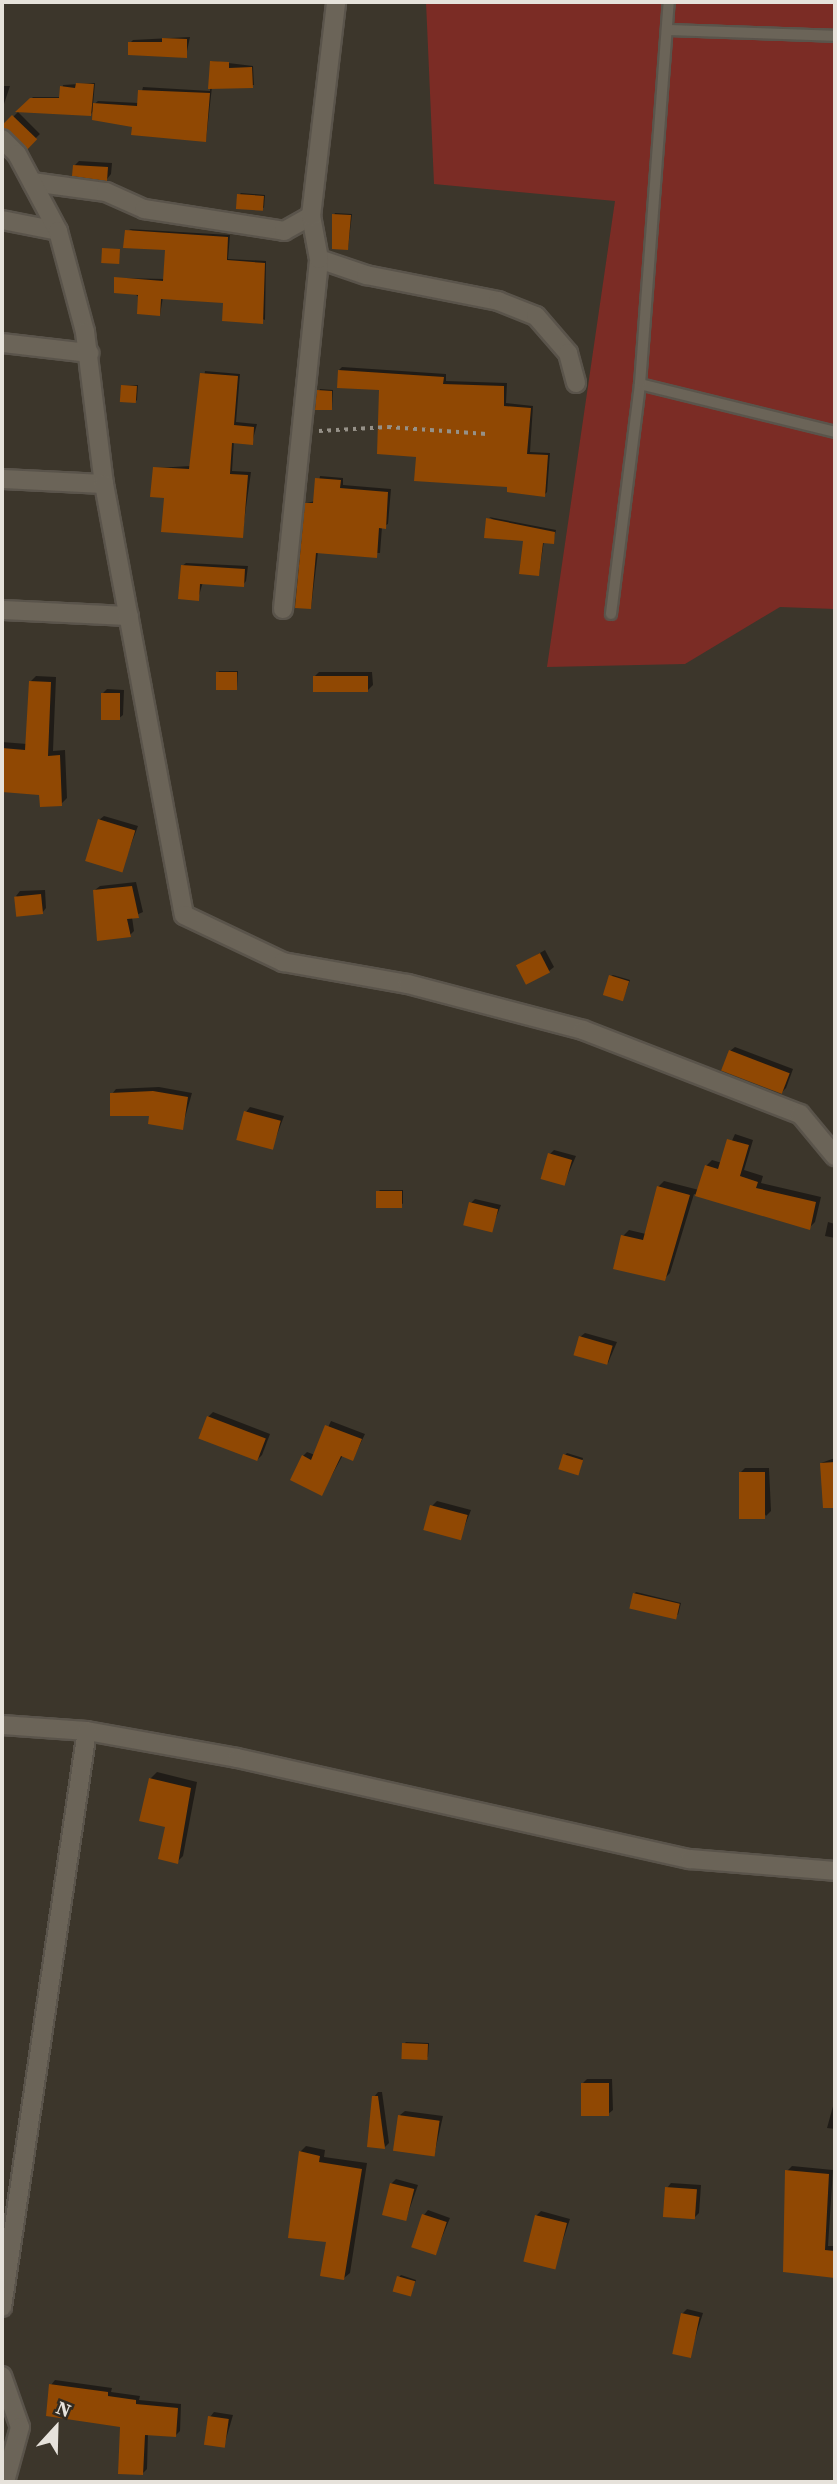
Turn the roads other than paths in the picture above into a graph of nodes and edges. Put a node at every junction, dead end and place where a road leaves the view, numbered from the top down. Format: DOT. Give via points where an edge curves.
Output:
graph roads {
  1 [pos="335,2"];
  2 [pos="669,2"];
  3 [pos="667,30"];
  4 [pos="835,36"];
  5 [pos="2,139"];
  6 [pos="32,182"];
  7 [pos="311,216"];
  8 [pos="2,220"];
  9 [pos="58,232"];
  10 [pos="319,259"];
  11 [pos="2,344"];
  12 [pos="89,353"];
  13 [pos="576,383"];
  14 [pos="640,384"];
  15 [pos="835,432"];
  16 [pos="2,479"];
  17 [pos="104,484"];
  18 [pos="284,609"];
  19 [pos="2,610"];
  20 [pos="611,614"];
  21 [pos="129,615"];
  22 [pos="835,1156"];
  23 [pos="2,1725"];
  24 [pos="87,1731"];
  25 [pos="835,1871"];
  26 [pos="2,2297"];
  27 [pos="2,2307"];
  28 [pos="2,2376"];
  29 [pos="5,2482"];
  1 -- 7 [label="street"];
  2 -- 3 [label="lane"];
  3 -- 4 [label="lane"];
  3 -- 14 [label="lane"];
  5 -- 6 [label="street" via="17,154"];
  6 -- 7 [label="street" via="106,192 144,209 284,230"];
  6 -- 9 [label="street"];
  7 -- 10 [label="street"];
  8 -- 9 [label="street"];
  9 -- 12 [label="street"];
  10 -- 13 [label="street" via="366,275 498,301 536,316 568,353"];
  10 -- 18 [label="street"];
  11 -- 12 [label="street"];
  12 -- 17 [label="street"];
  14 -- 15 [label="lane"];
  14 -- 20 [label="lane"];
  16 -- 17 [label="street"];
  17 -- 21 [label="street"];
  19 -- 21 [label="street"];
  21 -- 22 [label="street" via="184,915 283,962 408,984 583,1030 800,1114"];
  23 -- 24 [label="street"];
  24 -- 25 [label="street" via="250,1761 690,1859"];
  24 -- 26 [label="street"];
  26 -- 27 [label="street"];
  28 -- 29 [label="street" via="20,2427"];
}
